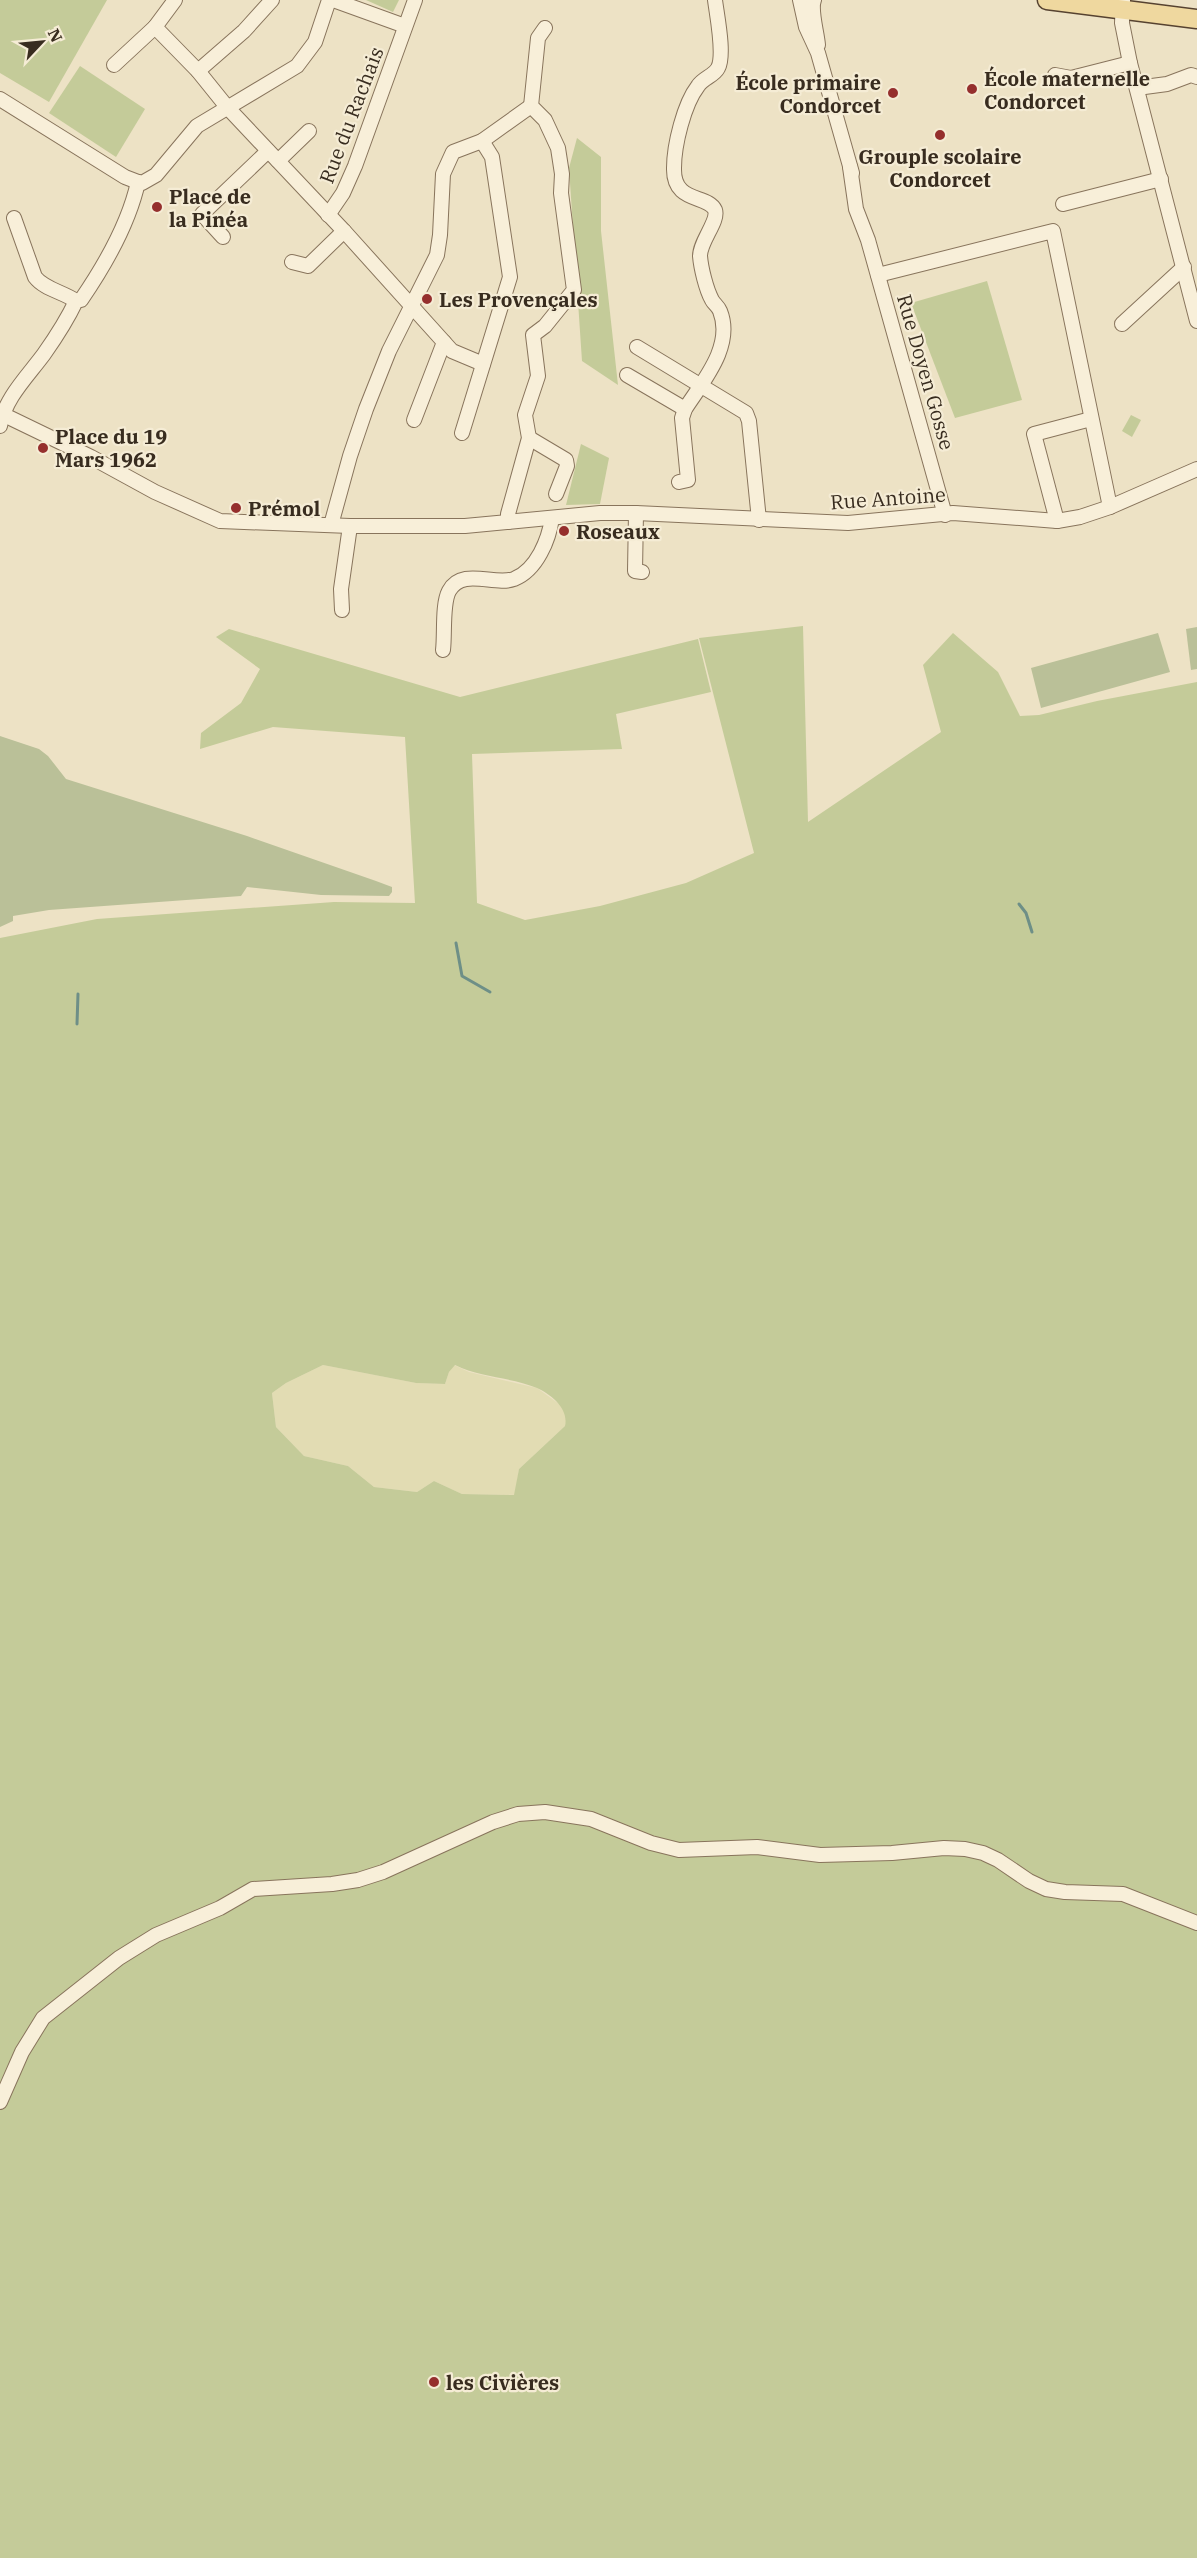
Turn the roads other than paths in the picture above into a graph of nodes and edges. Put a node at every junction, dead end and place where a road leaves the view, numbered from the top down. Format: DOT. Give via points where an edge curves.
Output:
graph roads {
  1 [pos="175,0"];
  2 [pos="272,0"];
  3 [pos="331,0"];
  4 [pos="415,0"];
  5 [pos="715,0"];
  6 [pos="800,0"];
  7 [pos="814,0"];
  8 [pos="1047,0"];
  9 [pos="1127,3"];
  10 [pos="1197,9"];
  11 [pos="1197,20"];
  12 [pos="405,26"];
  13 [pos="155,27"];
  14 [pos="545,28"];
  15 [pos="818,53"];
  16 [pos="1130,63"];
  17 [pos="114,65"];
  18 [pos="198,71"];
  19 [pos="1055,75"];
  20 [pos="1197,77"];
  21 [pos="1137,88"];
  22 [pos="0,99"];
  23 [pos="531,106"];
  24 [pos="226,107"];
  25 [pos="309,130"];
  26 [pos="482,141"];
  27 [pos="273,156"];
  28 [pos="1161,179"];
  29 [pos="138,182"];
  30 [pos="1063,204"];
  31 [pos="328,214"];
  32 [pos="14,218"];
  33 [pos="344,231"];
  34 [pos="223,237"];
  35 [pos="292,262"];
  36 [pos="1184,267"];
  37 [pos="878,275"];
  38 [pos="76,301"];
  39 [pos="412,307"];
  40 [pos="1197,321"];
  41 [pos="1122,324"];
  42 [pos="444,342"];
  43 [pos="636,347"];
  44 [pos="483,364"];
  45 [pos="627,375"];
  46 [pos="700,385"];
  47 [pos="685,409"];
  48 [pos="1,418"];
  49 [pos="1091,419"];
  50 [pos="414,420"];
  51 [pos="462,433"];
  52 [pos="529,438"];
  53 [pos="1197,469"];
  54 [pos="679,482"];
  55 [pos="556,494"];
  56 [pos="1110,507"];
  57 [pos="636,513"];
  58 [pos="945,515"];
  59 [pos="552,518"];
  60 [pos="759,520"];
  61 [pos="1057,521"];
  62 [pos="508,522"];
  63 [pos="332,525"];
  64 [pos="350,526"];
  65 [pos="642,572"];
  66 [pos="342,610"];
  67 [pos="443,650"];
  68 [pos="1197,1923"];
  69 [pos="0,2102"];
  1 -- 13 [label="street"];
  2 -- 18 [label="street"];
  3 -- 12 [label="street"];
  3 -- 24 [label="street" via="315,42 297,66"];
  4 -- 12 [label="street, Rue du Rachais"];
  5 -- 46 [label="street" via="718,67 693,92 676,140 674,170 682,191 715,210 715,218 701,244 700,258 725,330 722,347"];
  6 -- 15 [label="street, Rue Doyen Gosse" via="806,27"];
  7 -- 15 [label="street, Rue Doyen Gosse"];
  8 -- 9 [label="main road"];
  9 -- 10 [label="main road"];
  9 -- 11 [label="main road"];
  9 -- 16 [label="street" via="1122,23"];
  12 -- 31 [label="street, Rue du Rachais" via="356,166"];
  13 -- 17 [label="street"];
  13 -- 18 [label="street"];
  14 -- 23 [label="street" via="538,38"];
  15 -- 37 [label="street, Rue Doyen Gosse" via="849,167 865,207 868,240"];
  16 -- 19 [label="street" via="1071,78"];
  16 -- 21 [label="street"];
  18 -- 24 [label="street"];
  20 -- 21 [label="street" via="1191,75 1167,84"];
  21 -- 28 [label="street"];
  22 -- 29 [label="street"];
  23 -- 26 [label="street"];
  23 -- 52 [label="street" via="545,120 558,148 574,290 545,326 532,335 538,376 525,415"];
  24 -- 27 [label="street"];
  24 -- 29 [label="street" via="197,126 156,175"];
  25 -- 27 [label="street"];
  26 -- 39 [label="street" via="453,152 443,174 436,255"];
  26 -- 44 [label="street" via="492,157 510,277"];
  27 -- 31 [label="street"];
  27 -- 34 [label="street" via="202,214"];
  28 -- 30 [label="street"];
  28 -- 36 [label="street"];
  29 -- 38 [label="street" via="131,209 94,281 81,300"];
  31 -- 33 [label="street"];
  32 -- 38 [label="street" via="40,284"];
  33 -- 35 [label="street" via="308,266"];
  33 -- 39 [label="street"];
  36 -- 40 [label="street"];
  36 -- 41 [label="street"];
  37 -- 49 [label="street" via="1053,231"];
  37 -- 58 [label="street, Rue Doyen Gosse"];
  38 -- 48 [label="street" via="14,392"];
  39 -- 42 [label="street"];
  39 -- 63 [label="street" via="366,409"];
  42 -- 44 [label="street" via="452,351"];
  42 -- 50 [label="street"];
  43 -- 46 [label="street"];
  44 -- 51 [label="street"];
  45 -- 47 [label="street"];
  46 -- 47 [label="street"];
  46 -- 60 [label="street" via="746,413"];
  47 -- 54 [label="street" via="682,418 688,480"];
  48 -- 63 [label="street, Rue Antoine" via="98,460 154,492 220,521"];
  49 -- 56 [label="street"];
  49 -- 61 [label="street" via="1034,434"];
  52 -- 55 [label="street" via="566,460"];
  52 -- 62 [label="street"];
  53 -- 56 [label="street, Rue Antoine"];
  56 -- 61 [label="street, Rue Antoine"];
  57 -- 59 [label="street, Rue Antoine"];
  57 -- 60 [label="street, Rue Antoine"];
  57 -- 65 [label="street" via="635,571"];
  58 -- 60 [label="street, Rue Antoine" via="848,523"];
  58 -- 61 [label="street, Rue Antoine"];
  59 -- 62 [label="street, Rue Antoine"];
  59 -- 67 [label="street" via="540,554 514,579 463,579 450,589 445,605"];
  62 -- 64 [label="street, Rue Antoine"];
  63 -- 64 [label="street, Rue Antoine"];
  64 -- 66 [label="street"];
  68 -- 69 [label="street" via="1123,1894 1051,1890 1029,1881 991,1856 964,1849 820,1854 757,1847 679,1850 591,1819 545,1812 518,1814 358,1880 253,1889 220,1908 156,1935 119,1958 43,2018 22,2052"];
}
